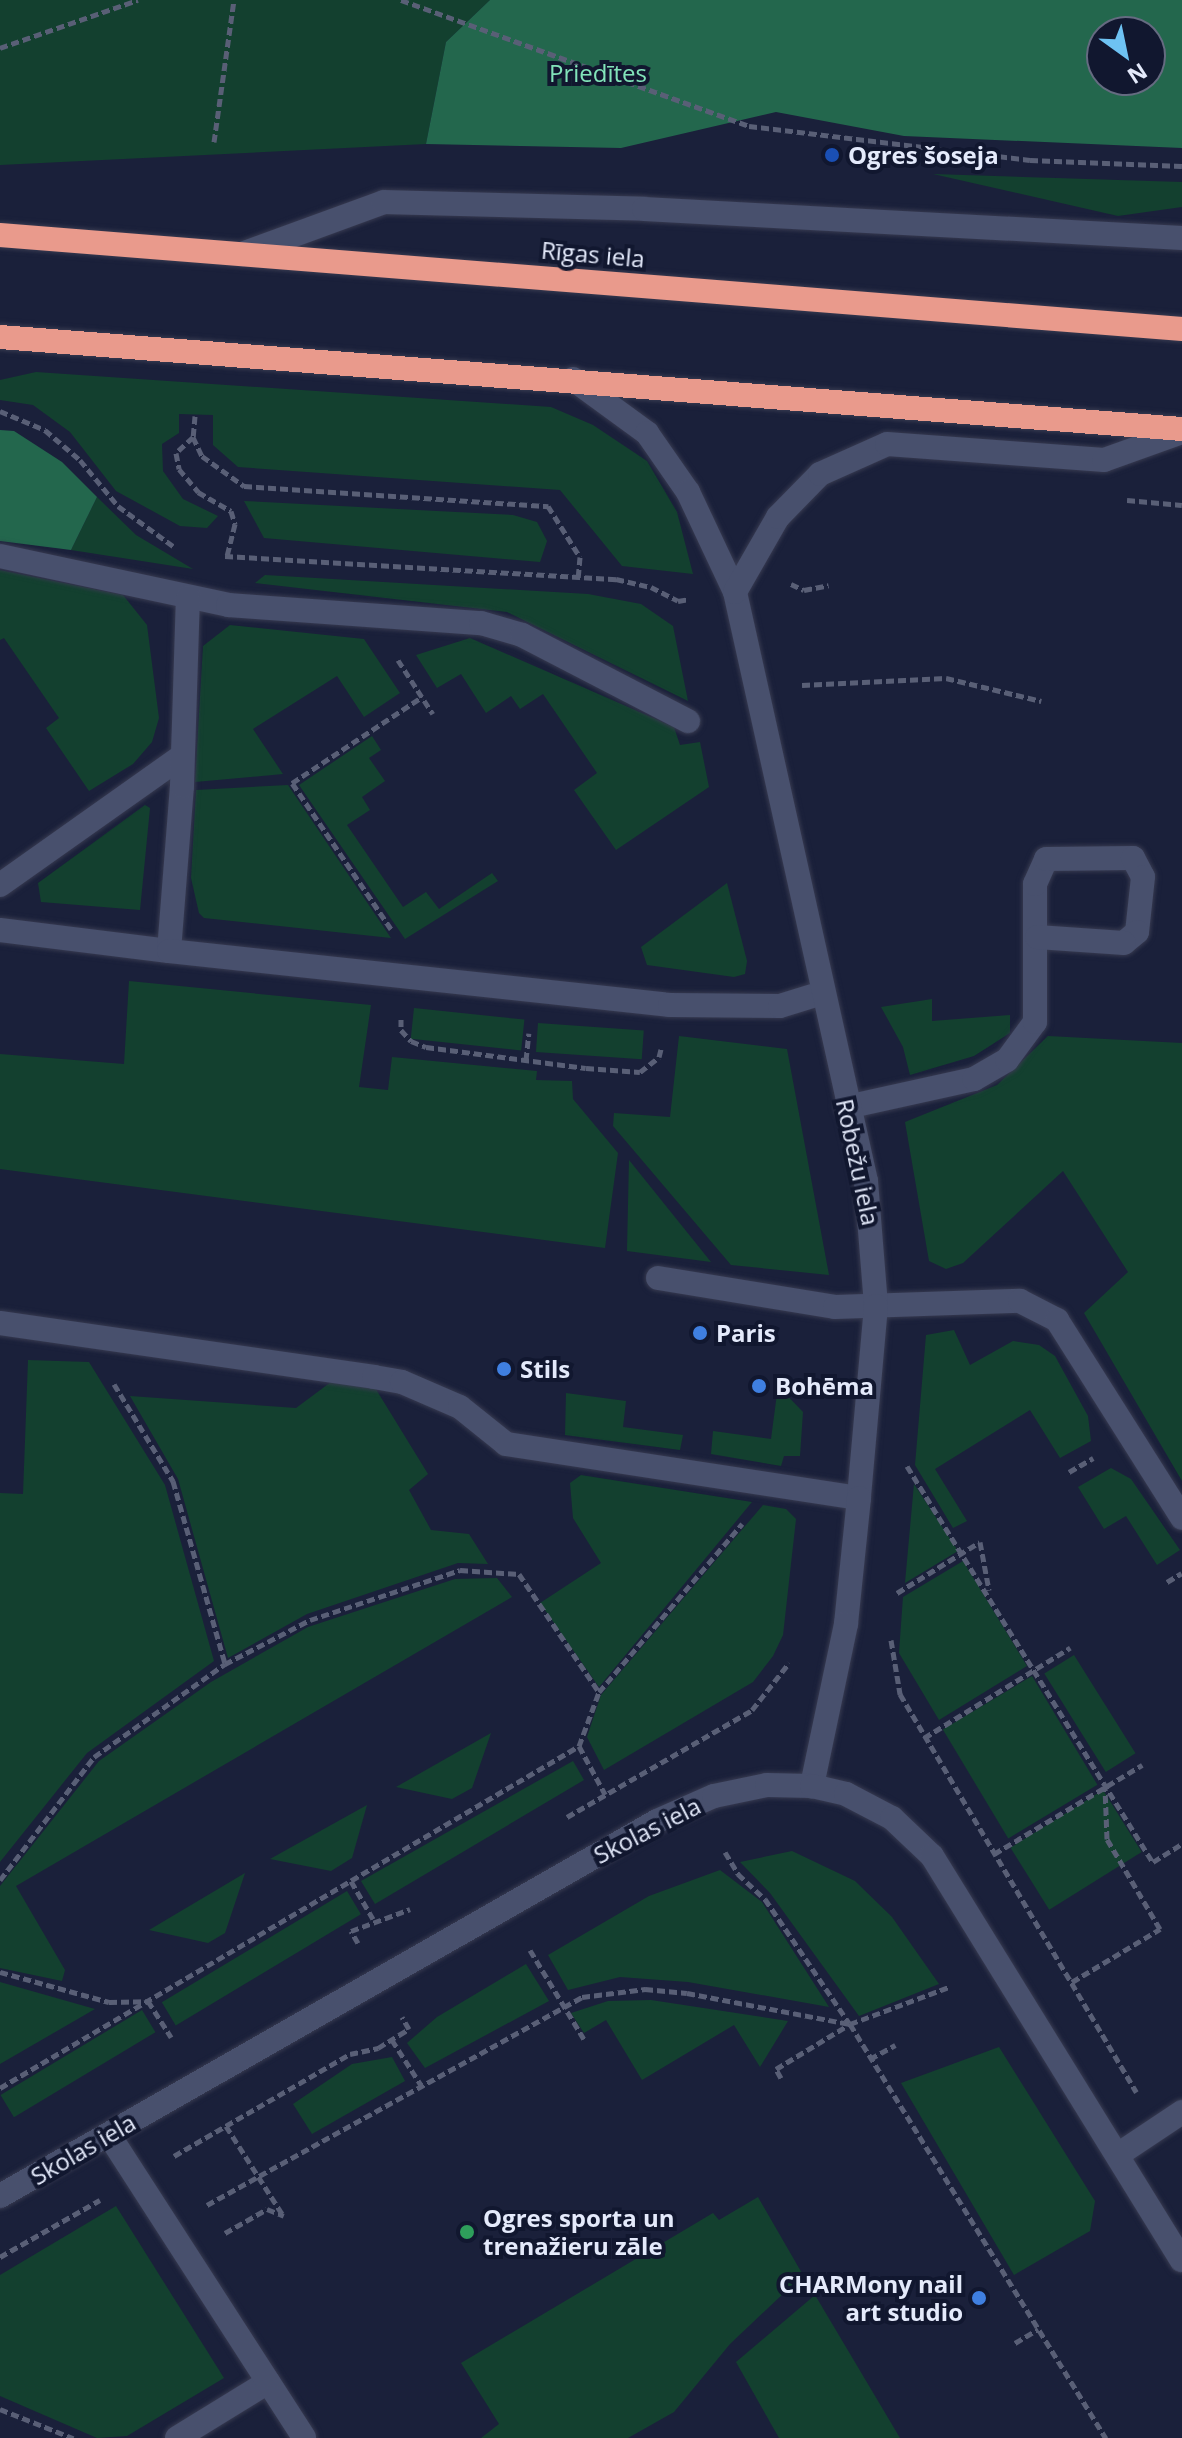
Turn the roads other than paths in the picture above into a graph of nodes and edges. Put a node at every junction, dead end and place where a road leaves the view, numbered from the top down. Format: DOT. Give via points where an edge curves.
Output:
graph roads {
  1 [pos="0,235"];
  2 [pos="1182,238"];
  3 [pos="242,254"];
  4 [pos="1182,329"];
  5 [pos="0,337"];
  6 [pos="573,379"];
  7 [pos="1182,431"];
  8 [pos="0,556"];
  9 [pos="735,592"];
  10 [pos="188,597"];
  11 [pos="688,721"];
  12 [pos="182,756"];
  13 [pos="0,885"];
  14 [pos="0,930"];
  15 [pos="1037,937"];
  16 [pos="169,951"];
  17 [pos="822,993"];
  18 [pos="847,1107"];
  19 [pos="658,1278"];
  20 [pos="876,1306"];
  21 [pos="0,1323"];
  22 [pos="859,1498"];
  23 [pos="1182,1518"];
  24 [pos="812,1786"];
  25 [pos="1182,2112"];
  26 [pos="109,2135"];
  27 [pos="1119,2154"];
  28 [pos="0,2196"];
  29 [pos="1182,2260"];
  30 [pos="268,2382"];
  31 [pos="177,2438"];
  32 [pos="304,2438"];
  1 -- 3 [label="highway, Rīgas iela"];
  2 -- 3 [label="street" via="644,209 384,202"];
  3 -- 4 [label="highway, Rīgas iela"];
  5 -- 6 [label="highway"];
  6 -- 7 [label="highway"];
  6 -- 9 [label="street, Robežu iela" via="647,433 688,492"];
  7 -- 9 [label="street" via="1104,460 887,444 820,474 778,517"];
  8 -- 10 [label="street"];
  9 -- 17 [label="street, Robežu iela"];
  10 -- 11 [label="street" via="228,605 481,623 522,635"];
  10 -- 12 [label="street"];
  12 -- 13 [label="street"];
  12 -- 16 [label="street"];
  14 -- 16 [label="street"];
  15 -- 15 [label="street" via="1035,884 1046,859 1133,858 1143,877 1137,932 1124,943"];
  15 -- 18 [label="street" via="1035,1022 1007,1060 974,1079"];
  16 -- 17 [label="street" via="670,1005 780,1006"];
  17 -- 18 [label="street, Robežu iela"];
  18 -- 20 [label="street, Robežu iela" via="866,1181"];
  19 -- 20 [label="street" via="835,1307"];
  20 -- 22 [label="street, Robežu iela"];
  20 -- 23 [label="street" via="1020,1301 1057,1320"];
  21 -- 22 [label="street" via="402,1382 460,1407 506,1444"];
  22 -- 24 [label="street, Robežu iela" via="846,1624"];
  24 -- 26 [label="street, Skolas iela" via="767,1785 714,1796 657,1821"];
  24 -- 27 [label="street, Skolas iela" via="846,1794 892,1818 932,1856"];
  25 -- 27 [label="street"];
  26 -- 28 [label="street, Skolas iela"];
  26 -- 30 [label="street"];
  27 -- 29 [label="street, Skolas iela"];
  30 -- 31 [label="street"];
  30 -- 32 [label="street"];
}
